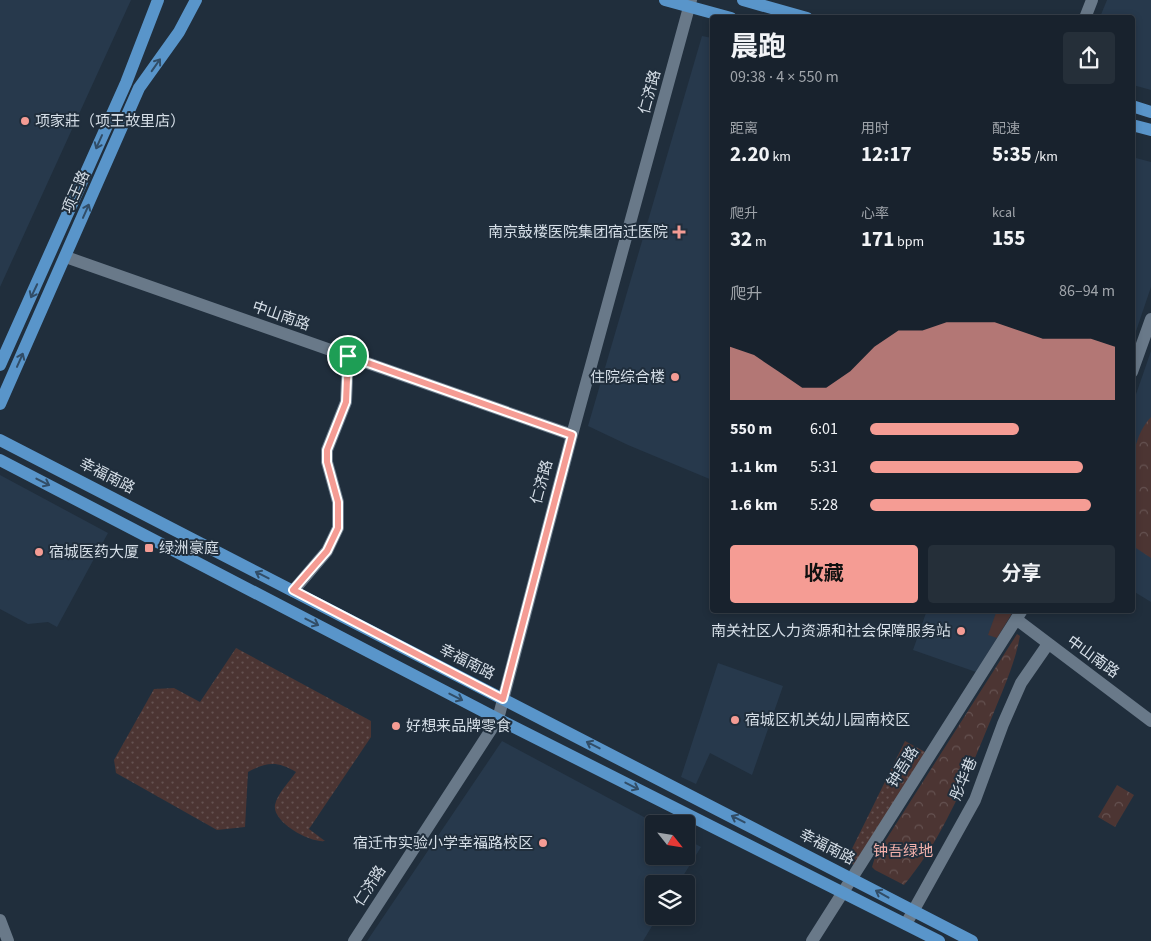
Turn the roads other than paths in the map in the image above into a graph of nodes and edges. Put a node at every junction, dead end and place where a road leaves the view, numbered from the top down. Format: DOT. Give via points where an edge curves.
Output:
graph roads {
  1 [pos="158,0"];
  2 [pos="196,0"];
  3 [pos="665,0"];
  4 [pos="743,0"];
  5 [pos="1092,0"];
  6 [pos="690,3"];
  7 [pos="723,15"];
  8 [pos="796,15"];
  9 [pos="1086,15"];
  10 [pos="1135,107"];
  11 [pos="1151,112"];
  12 [pos="1135,126"];
  13 [pos="1151,130"];
  14 [pos="66,257"];
  15 [pos="1151,319"];
  16 [pos="348,356"];
  17 [pos="0,364"];
  18 [pos="1135,364"];
  19 [pos="0,404"];
  20 [pos="572,435"];
  21 [pos="0,440"];
  22 [pos="0,460"];
  23 [pos="293,590"];
  24 [pos="1019,614"];
  25 [pos="1048,644"];
  26 [pos="503,699"];
  27 [pos="498,718"];
  28 [pos="1151,721"];
  29 [pos="853,878"];
  30 [pos="844,893"];
  31 [pos="914,911"];
  32 [pos="0,920"];
  33 [pos="906,924"];
  34 [pos="8,941"];
  35 [pos="354,941"];
  36 [pos="812,941"];
  37 [pos="939,941"];
  38 [pos="972,941"];
  1 -- 17 [label="main road, 项王路, one-way" via="126,83"];
  14 -- 2 [label="main road, 项王路, one-way" via="139,88 179,32"];
  3 -- 6 [label="main road"];
  4 -- 8 [label="main road"];
  5 -- 9 [label="street"];
  6 -- 7 [label="main road"];
  6 -- 20 [label="street, 仁济路"];
  10 -- 11 [label="main road"];
  12 -- 13 [label="main road"];
  14 -- 16 [label="street, 中山南路"];
  19 -- 14 [label="main road, 项王路, one-way"];
  15 -- 18 [label="street"];
  16 -- 20 [label="street, 中山南路"];
  16 -- 23 [label="street" via="346,402 327,450 338,502 338,528 327,551"];
  20 -- 26 [label="street, 仁济路"];
  23 -- 21 [label="main road, 幸福南路, one-way"];
  22 -- 27 [label="main road, one-way"];
  23 -- 26 [label="main road, 幸福南路"];
  24 -- 25 [label="street, 中山南路"];
  24 -- 29 [label="street, 钟吾路"];
  25 -- 28 [label="street, 中山南路"];
  25 -- 31 [label="street, 彤华巷" via="1018,691 975,800"];
  26 -- 27 [label="street, 仁济路"];
  29 -- 26 [label="main road, 幸福南路, one-way"];
  27 -- 30 [label="main road, one-way"];
  27 -- 35 [label="street, 仁济路"];
  29 -- 30 [label="street, 钟吾路"];
  31 -- 29 [label="main road, 幸福南路, one-way"];
  30 -- 33 [label="main road"];
  30 -- 36 [label="street, 钟吾路"];
  31 -- 33 [label="street, 彤华巷"];
  31 -- 38 [label="main road, 幸福南路"];
  32 -- 34 [label="street"];
  33 -- 37 [label="main road"];
}
